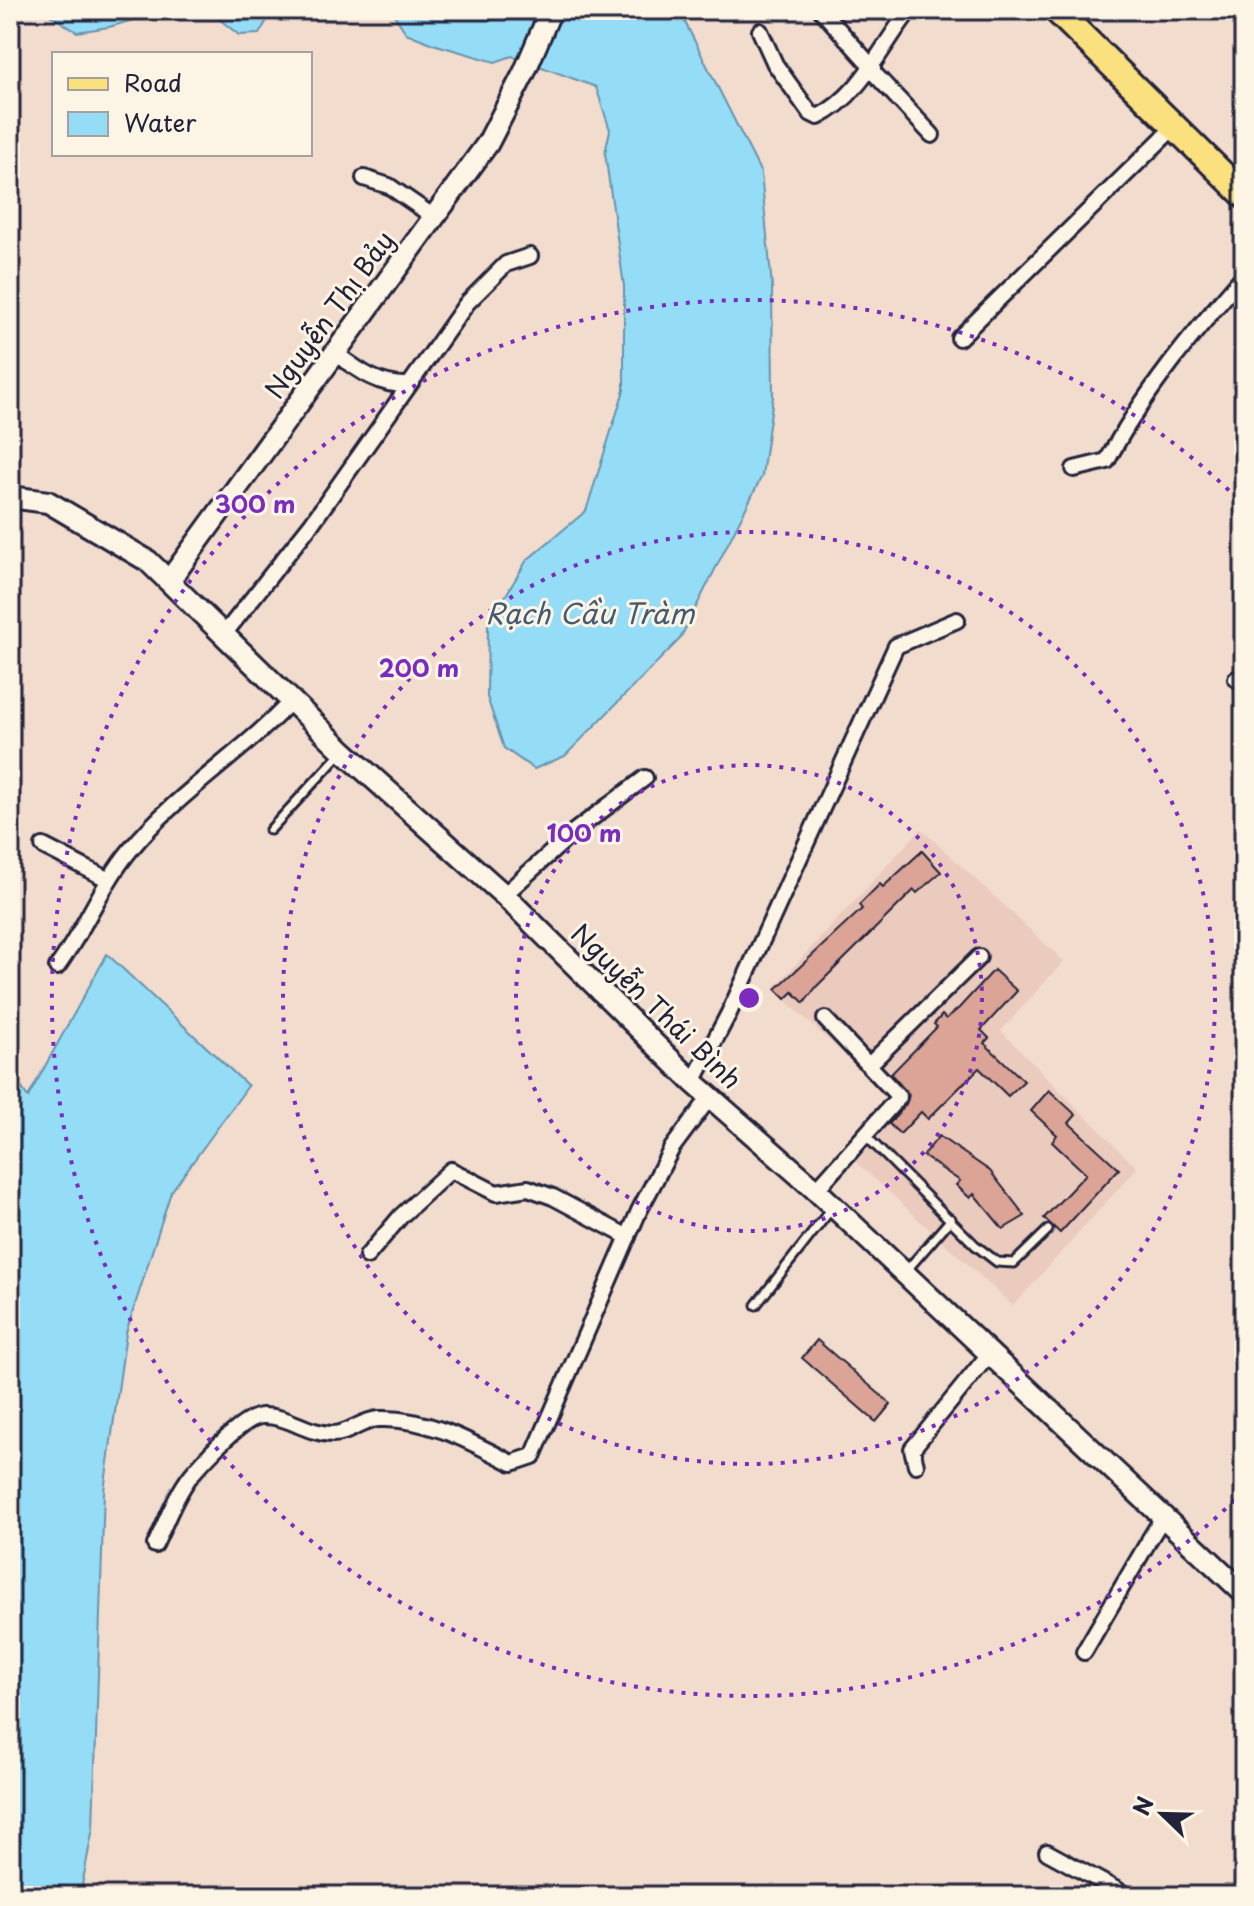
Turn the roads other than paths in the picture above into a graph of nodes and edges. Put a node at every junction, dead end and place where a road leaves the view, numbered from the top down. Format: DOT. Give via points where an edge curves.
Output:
graph roads {
  1 [pos="551,10"];
  2 [pos="821,10"];
  3 [pos="910,10"];
  4 [pos="1056,10"];
  5 [pos="760,31"];
  6 [pos="873,70"];
  7 [pos="1174,127"];
  8 [pos="932,135"];
  9 [pos="364,178"];
  10 [pos="1244,195"];
  11 [pos="434,217"];
  12 [pos="530,256"];
  13 [pos="1244,275"];
  14 [pos="959,338"];
  15 [pos="335,353"];
  16 [pos="408,385"];
  17 [pos="1074,469"];
  18 [pos="10,497"];
  19 [pos="169,581"];
  20 [pos="957,620"];
  21 [pos="225,633"];
  22 [pos="292,700"];
  23 [pos="343,751"];
  24 [pos="645,778"];
  25 [pos="270,830"];
  26 [pos="43,846"];
  27 [pos="109,880"];
  28 [pos="504,895"];
  29 [pos="979,957"];
  30 [pos="57,967"];
  31 [pos="825,1019"];
  32 [pos="869,1065"];
  33 [pos="693,1082"];
  34 [pos="710,1097"];
  35 [pos="865,1135"];
  36 [pos="816,1190"];
  37 [pos="833,1206"];
  38 [pos="951,1219"];
  39 [pos="1048,1230"];
  40 [pos="628,1237"];
  41 [pos="367,1256"];
  42 [pos="904,1273"];
  43 [pos="756,1305"];
  44 [pos="990,1353"];
  45 [pos="916,1465"];
  46 [pos="1162,1519"];
  47 [pos="155,1545"];
  48 [pos="1244,1593"];
  49 [pos="1084,1652"];
  50 [pos="1047,1852"];
  51 [pos="1128,1896"];
  1 -- 11 [label="street, Nguyễn Thị Bảy" via="488,143"];
  2 -- 6 [label="street"];
  3 -- 6 [label="street" via="885,40"];
  4 -- 7 [label="main road"];
  5 -- 6 [label="street" via="775,64 814,116 821,116"];
  6 -- 8 [label="street"];
  7 -- 10 [label="main road"];
  7 -- 14 [label="street"];
  9 -- 11 [label="street" via="389,186"];
  11 -- 15 [label="street, Nguyễn Thị Bảy"];
  12 -- 16 [label="street" via="506,264 488,279"];
  13 -- 17 [label="street" via="1141,406 1107,461"];
  15 -- 16 [label="street" via="373,379"];
  15 -- 19 [label="street, Nguyễn Thị Bảy"];
  16 -- 21 [label="street" via="312,523"];
  18 -- 19 [label="street, Nguyễn Thái Bình" via="48,502 148,561"];
  19 -- 21 [label="street, Nguyễn Thái Bình"];
  20 -- 33 [label="street" via="896,646"];
  21 -- 22 [label="street, Nguyễn Thái Bình"];
  22 -- 23 [label="street, Nguyễn Thái Bình"];
  22 -- 27 [label="street" via="150,828"];
  23 -- 25 [label="lane"];
  23 -- 28 [label="street, Nguyễn Thái Bình"];
  24 -- 28 [label="street" via="576,830"];
  26 -- 27 [label="street"];
  27 -- 30 [label="street" via="85,929"];
  28 -- 33 [label="street, Nguyễn Thái Bình"];
  29 -- 32 [label="street"];
  31 -- 32 [label="street"];
  32 -- 35 [label="street" via="899,1097"];
  33 -- 34 [label="street, Nguyễn Thái Bình"];
  34 -- 36 [label="street, Nguyễn Thái Bình"];
  34 -- 40 [label="street" via="672,1148"];
  35 -- 36 [label="street"];
  35 -- 38 [label="lane"];
  36 -- 37 [label="street, Nguyễn Thái Bình"];
  37 -- 42 [label="street, Nguyễn Thái Bình"];
  37 -- 43 [label="lane"];
  38 -- 39 [label="lane" via="975,1245 1008,1265"];
  38 -- 42 [label="lane"];
  40 -- 41 [label="street" via="553,1197 528,1188 496,1193 451,1170"];
  40 -- 47 [label="street" via="533,1456 524,1462 512,1463 467,1439 407,1422 363,1421 345,1432 326,1434 258,1416 191,1475"];
  42 -- 44 [label="street, Nguyễn Thái Bình"];
  44 -- 45 [label="street" via="912,1449"];
  44 -- 46 [label="street, Nguyễn Thái Bình"];
  46 -- 48 [label="street, Nguyễn Thái Bình"];
  46 -- 49 [label="street"];
  50 -- 51 [label="street"];
}
